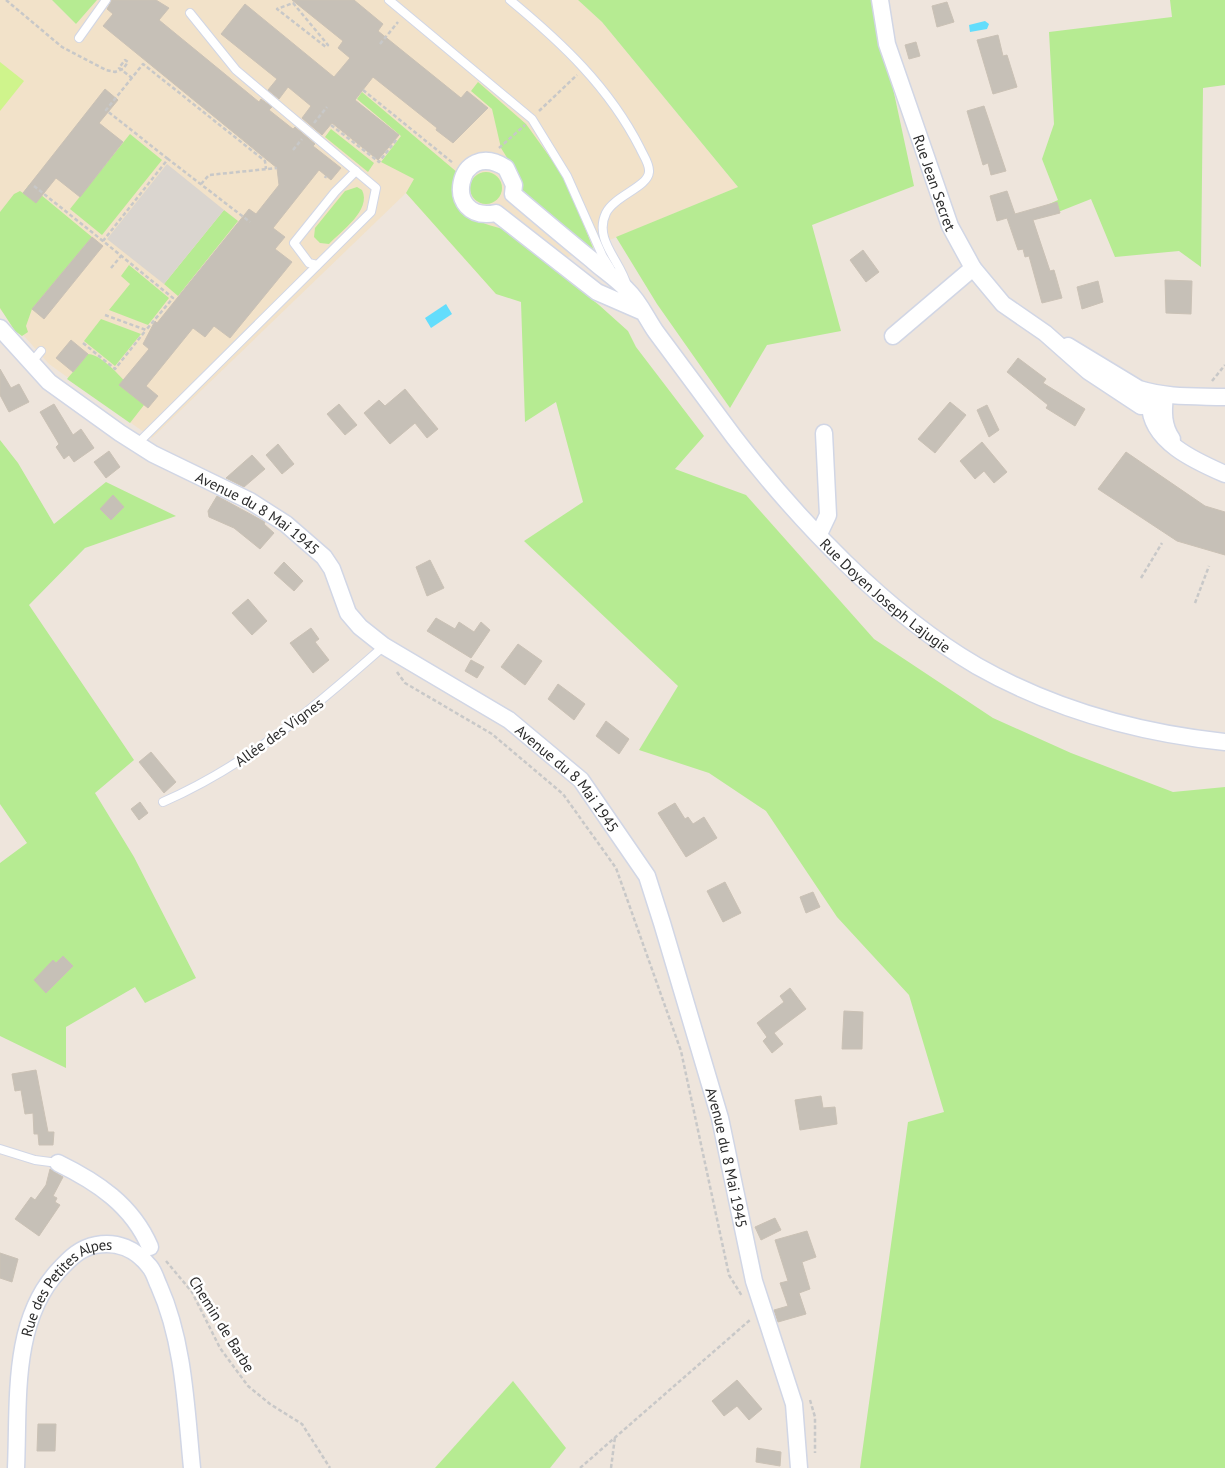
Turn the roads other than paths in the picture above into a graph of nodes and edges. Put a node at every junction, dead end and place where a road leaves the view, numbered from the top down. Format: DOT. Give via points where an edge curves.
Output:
graph roads {
  1 [pos="106,0"];
  2 [pos="389,0"];
  3 [pos="510,0"];
  4 [pos="880,0"];
  5 [pos="190,13"];
  6 [pos="79,38"];
  7 [pos="356,172"];
  8 [pos="317,265"];
  9 [pos="973,268"];
  10 [pos="628,290"];
  11 [pos="643,312"];
  12 [pos="0,328"];
  13 [pos="893,336"];
  14 [pos="1225,397"];
  15 [pos="1157,400"];
  16 [pos="824,433"];
  17 [pos="138,443"];
  18 [pos="1225,474"];
  19 [pos="819,534"];
  20 [pos="384,646"];
  21 [pos="1225,742"];
  22 [pos="163,802"];
  23 [pos="0,1149"];
  24 [pos="58,1164"];
  25 [pos="150,1247"];
  26 [pos="16,1468"];
  27 [pos="192,1468"];
  28 [pos="799,1468"];
  1 -- 6 [label="lane"];
  2 -- 10 [label="lane" via="532,119 567,176 603,257"];
  3 -- 10 [label="lane" via="585,68 627,124 648,165 650,173 645,181 613,203 603,223 603,236 624,275"];
  4 -- 9 [label="street, Rue Jean Secret" via="890,54 950,226"];
  5 -- 7 [label="lane" via="236,70"];
  7 -- 8 [label="lane" via="376,188 371,212"];
  7 -- 8 [label="lane" via="335,192 294,243 308,263"];
  8 -- 17 [label="lane"];
  9 -- 13 [label="street"];
  9 -- 15 [label="street, Rue Jean Secret" via="1004,304 1045,334 1095,360"];
  10 -- 11 [label="street, Rue Doyen Joseph Lajugie"];
  10 -- 11 [label="street, Rue Doyen Joseph Lajugie" via="513,194 511,176 506,168 489,161 479,162 465,173 460,189 472,210 496,213 597,292"];
  11 -- 19 [label="street, Rue Doyen Joseph Lajugie" via="735,438"];
  12 -- 17 [label="street, Avenue du 8 Mai 1945" via="36,357 49,382"];
  14 -- 15 [label="street, Rue Jean Secret"];
  15 -- 18 [label="street" via="1163,409 1166,431 1179,449 1201,464"];
  16 -- 19 [label="street" via="828,515"];
  17 -- 20 [label="street, Avenue du 8 Mai 1945" via="153,454 257,504 310,542 332,569 348,613"];
  19 -- 21 [label="street, Rue Doyen Joseph Lajugie" via="891,604 942,643 986,670 1086,714 1165,734"];
  20 -- 22 [label="lane, Allée des Vignes" via="314,708 243,761"];
  20 -- 28 [label="street, Avenue du 8 Mai 1945" via="509,720 581,780 647,876 709,1074 754,1281 794,1404"];
  23 -- 24 [label="lane"];
  24 -- 25 [label="street" via="90,1179 119,1202 144,1233"];
  26 -- 27 [label="street, Rue des Petites Alpes" via="22,1351 29,1318 53,1276 70,1258 86,1247 105,1244 122,1246 150,1267 167,1304 177,1340"];
}
